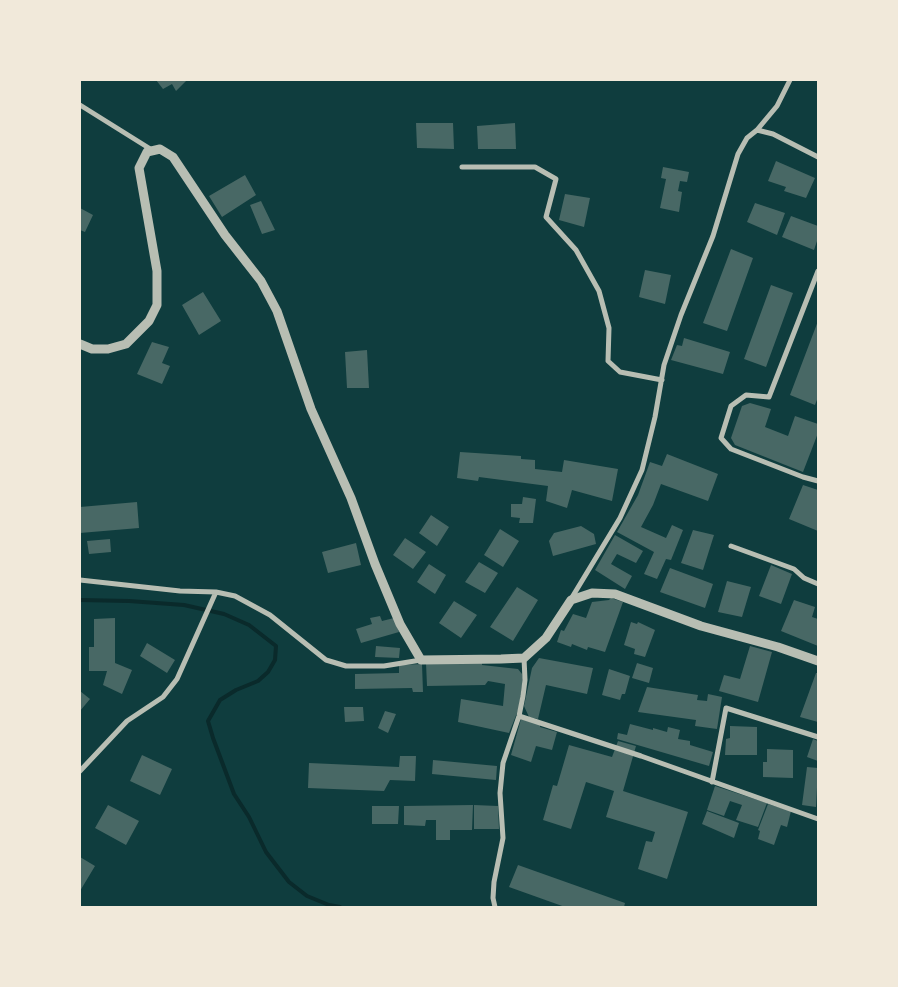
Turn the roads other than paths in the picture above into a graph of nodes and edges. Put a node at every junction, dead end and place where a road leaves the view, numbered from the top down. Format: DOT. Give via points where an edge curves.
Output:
graph roads {
  1 [pos="790,80"];
  2 [pos="80,106"];
  3 [pos="757,130"];
  4 [pos="153,150"];
  5 [pos="818,157"];
  6 [pos="462,167"];
  7 [pos="818,271"];
  8 [pos="80,344"];
  9 [pos="662,380"];
  10 [pos="818,481"];
  11 [pos="731,546"];
  12 [pos="80,580"];
  13 [pos="818,584"];
  14 [pos="215,594"];
  15 [pos="571,600"];
  16 [pos="524,658"];
  17 [pos="421,660"];
  18 [pos="818,661"];
  19 [pos="519,716"];
  20 [pos="818,737"];
  21 [pos="80,771"];
  22 [pos="712,782"];
  23 [pos="818,819"];
  24 [pos="495,907"];
  1 -- 3 [label="street" via="777,106"];
  2 -- 4 [label="street"];
  3 -- 5 [label="street" via="773,134"];
  3 -- 9 [label="street" via="747,138 738,154 713,236 664,365"];
  4 -- 8 [label="street" via="147,152 139,168 157,271 157,305 149,321 126,344 108,348"];
  4 -- 17 [label="street" via="160,149 174,157 225,235 261,281 277,311 308,401 351,498 375,564 400,624"];
  6 -- 9 [label="street" via="535,167 556,179 546,218 576,250 599,291 609,328 608,362 620,372"];
  7 -- 10 [label="street" via="769,397 746,395 731,406 721,438 731,449"];
  9 -- 15 [label="street" via="642,470 620,518"];
  11 -- 13 [label="street" via="794,569"];
  12 -- 14 [label="street"];
  14 -- 17 [label="street" via="235,596 270,615 326,660 346,666 384,666"];
  14 -- 21 [label="street" via="178,679 163,697 128,721"];
  15 -- 16 [label="street" via="546,638"];
  15 -- 18 [label="street" via="592,593 615,594 701,626"];
  16 -- 17 [label="street"];
  16 -- 19 [label="street" via="525,680"];
  19 -- 22 [label="street"];
  19 -- 24 [label="street" via="504,763 500,793 503,838 494,882"];
  20 -- 22 [label="street" via="726,708"];
  22 -- 23 [label="street"];
}
